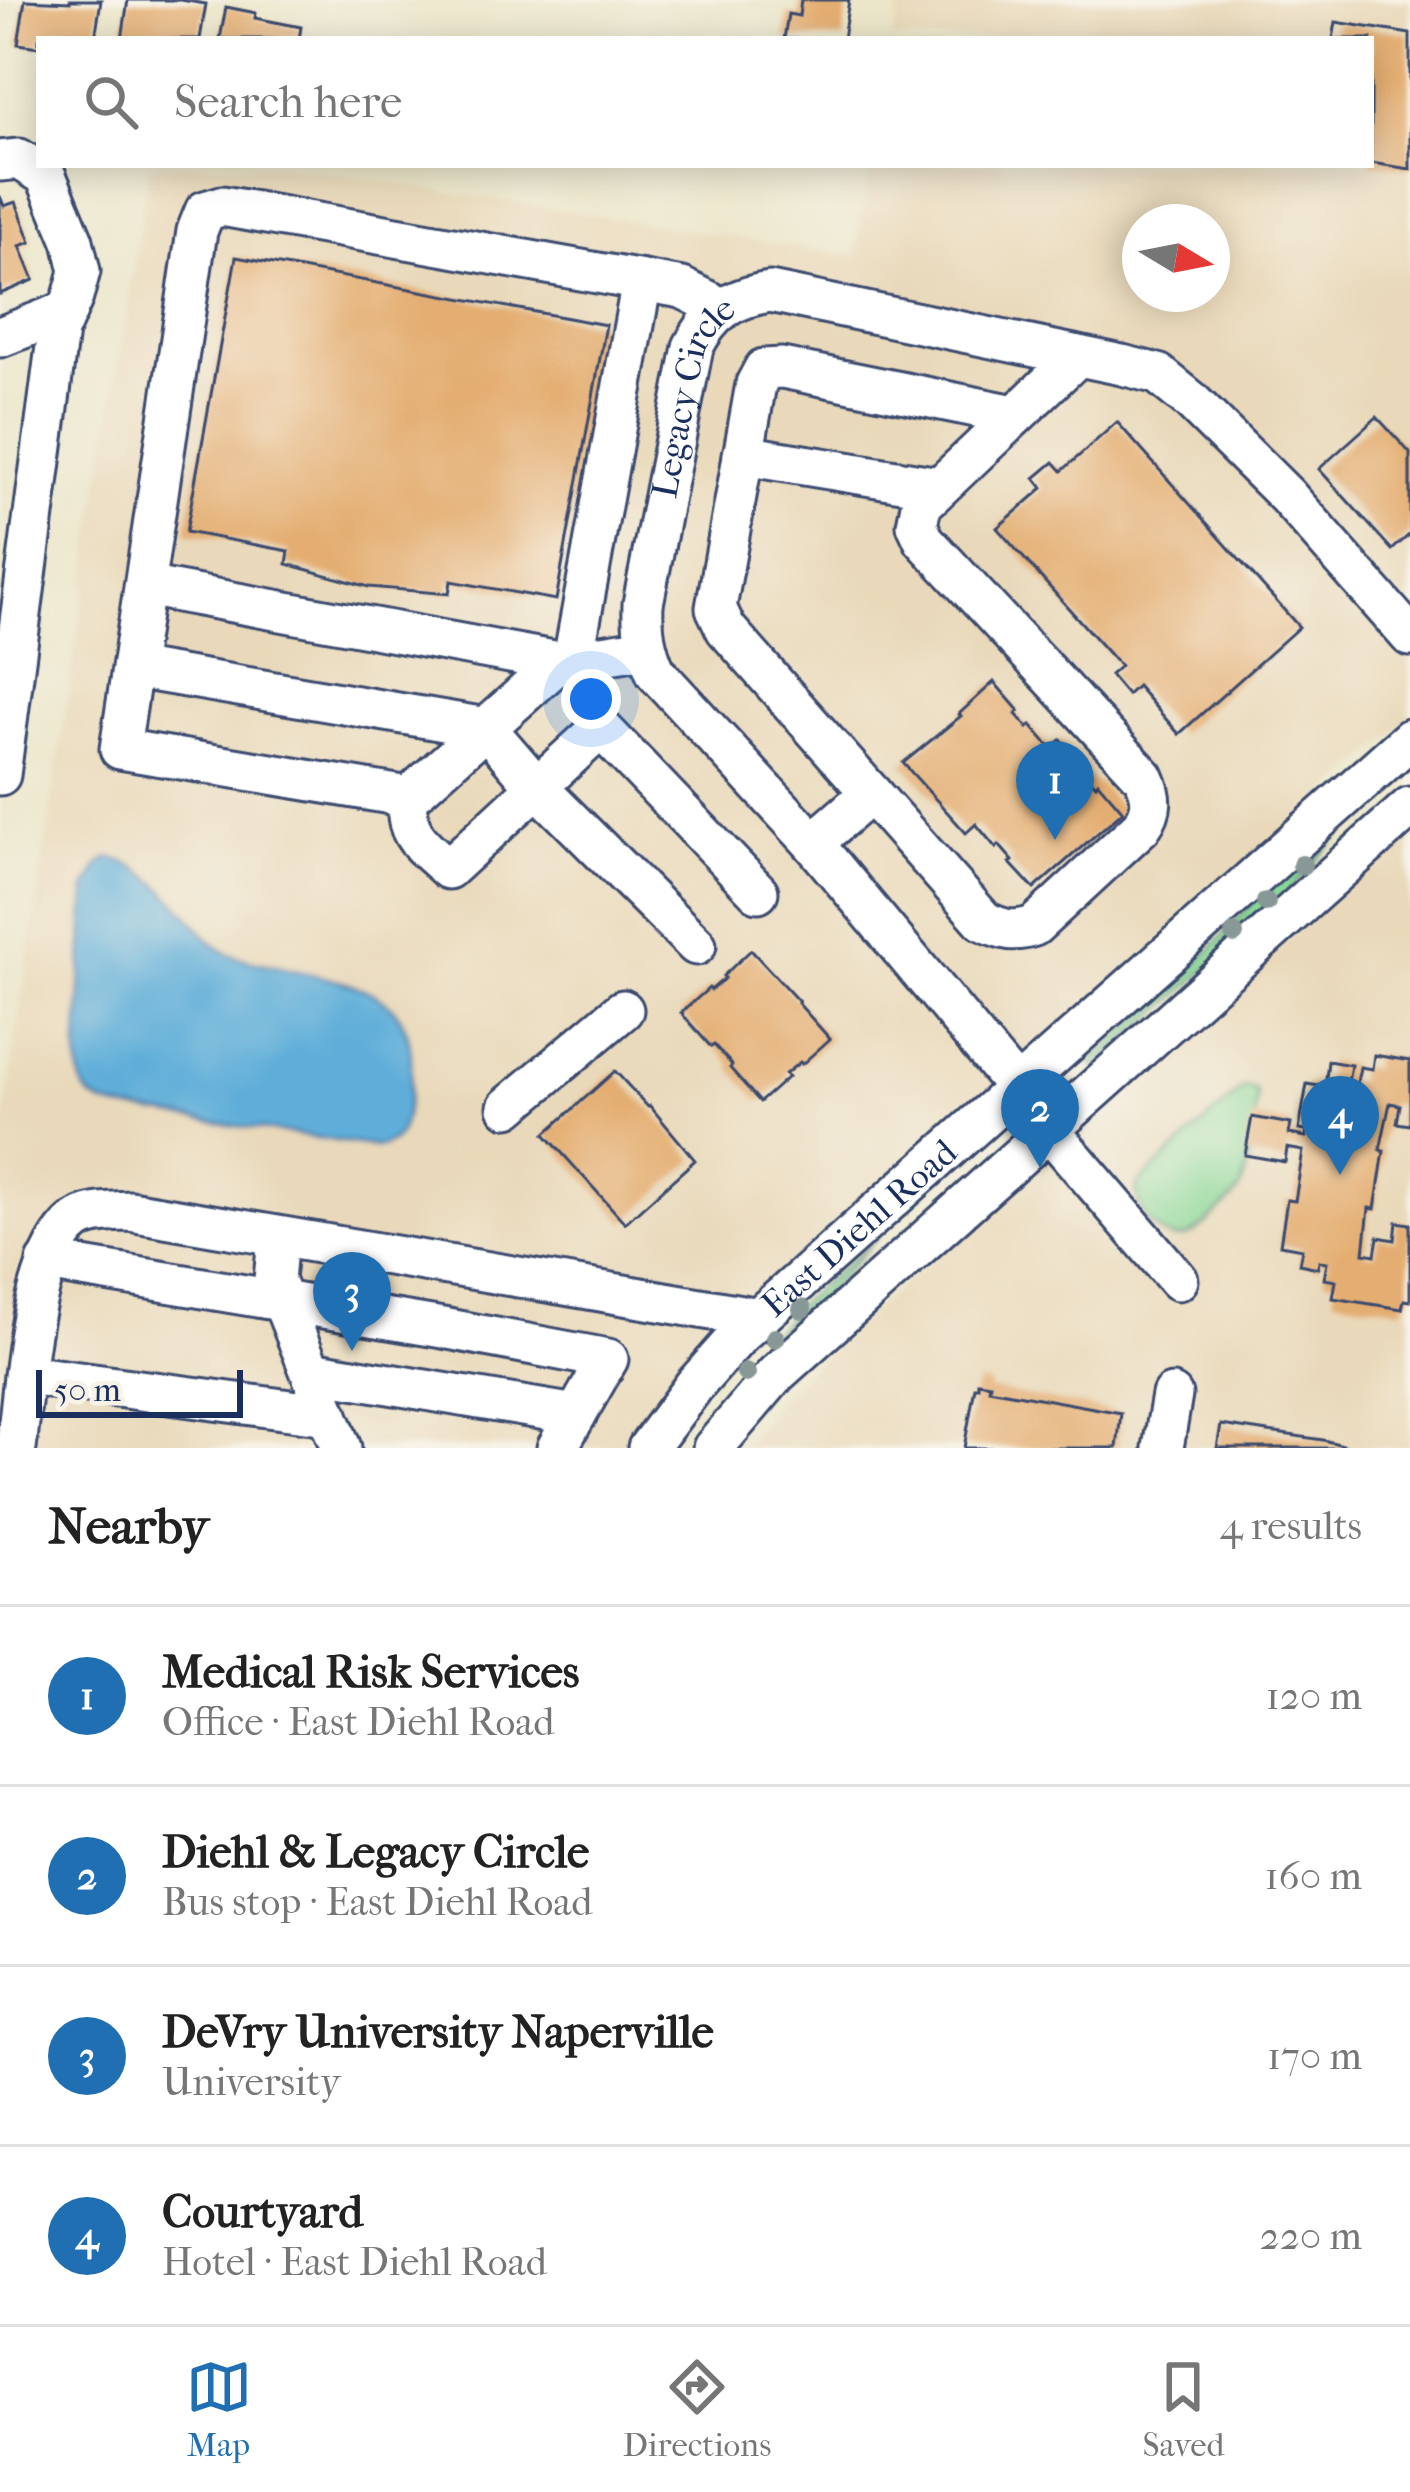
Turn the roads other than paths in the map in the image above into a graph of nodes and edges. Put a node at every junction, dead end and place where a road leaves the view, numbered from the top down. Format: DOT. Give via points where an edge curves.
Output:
graph roads {
  1 [pos="0,161"];
  2 [pos="642,281"];
  3 [pos="720,310"];
  4 [pos="67,311"];
  5 [pos="0,338"];
  6 [pos="1078,356"];
  7 [pos="1016,415"];
  8 [pos="743,455"];
  9 [pos="939,487"];
  10 [pos="145,586"];
  11 [pos="1410,636"];
  12 [pos="646,648"];
  13 [pos="566,661"];
  14 [pos="133,668"];
  15 [pos="486,728"];
  16 [pos="1410,739"];
  17 [pos="0,771"];
  18 [pos="536,786"];
  19 [pos="871,793"];
  20 [pos="410,796"];
  21 [pos="1410,807"];
  22 [pos="813,843"];
  23 [pos="758,892"];
  24 [pos="696,945"];
  25 [pos="622,1010"];
  26 [pos="1016,1087"];
  27 [pos="508,1107"];
  28 [pos="1049,1130"];
  29 [pos="278,1238"];
  30 [pos="47,1262"];
  31 [pos="1178,1280"];
  32 [pos="284,1303"];
  33 [pos="668,1304"];
  34 [pos="758,1318"];
  35 [pos="709,1370"];
  36 [pos="310,1371"];
  37 [pos="26,1375"];
  38 [pos="1172,1395"];
  39 [pos="566,1432"];
  40 [pos="336,1435"];
  41 [pos="16,1448"];
  42 [pos="380,1448"];
  43 [pos="648,1448"];
  44 [pos="713,1448"];
  45 [pos="1163,1448"];
  1 -- 4 [label="street" via="19,159 46,176 80,271"];
  2 -- 3 [label="street" via="682,288"];
  2 -- 10 [label="street" via="222,206 205,211"];
  2 -- 13 [label="street"];
  3 -- 6 [label="street, Legacy Circle" via="770,292"];
  3 -- 12 [label="street, Legacy Circle" via="694,347 643,604"];
  4 -- 5 [label="street"];
  4 -- 17 [label="street" via="58,331"];
  6 -- 7 [label="street"];
  6 -- 11 [label="street, Legacy Circle" via="1158,374 1190,400"];
  7 -- 8 [label="street" via="764,370"];
  7 -- 9 [label="street"];
  8 -- 9 [label="street"];
  8 -- 19 [label="street" via="716,608"];
  9 -- 19 [label="street" via="921,505 916,525 924,540 1144,777 1151,813 1034,926 1004,931 984,921"];
  10 -- 13 [label="street"];
  10 -- 14 [label="street"];
  12 -- 13 [label="street"];
  12 -- 22 [label="street" via="656,673"];
  13 -- 15 [label="street"];
  14 -- 15 [label="street"];
  14 -- 20 [label="street" via="120,749"];
  15 -- 18 [label="street"];
  15 -- 20 [label="street"];
  16 -- 26 [label="street, East Diehl Road"];
  18 -- 20 [label="street" via="448,869 412,837"];
  18 -- 23 [label="street" via="601,728"];
  18 -- 24 [label="street"];
  19 -- 22 [label="street"];
  21 -- 28 [label="street, East Diehl Road"];
  22 -- 26 [label="street"];
  25 -- 27 [label="street"];
  26 -- 28 [label="street"];
  26 -- 34 [label="street, East Diehl Road"];
  28 -- 31 [label="street"];
  28 -- 44 [label="street, East Diehl Road" via="776,1374"];
  29 -- 30 [label="street" via="130,1211 98,1213 77,1219"];
  29 -- 32 [label="street" via="274,1280"];
  29 -- 33 [label="street"];
  30 -- 32 [label="street"];
  30 -- 37 [label="street"];
  32 -- 36 [label="street"];
  32 -- 39 [label="street" via="608,1359"];
  33 -- 34 [label="street"];
  33 -- 35 [label="street"];
  34 -- 35 [label="street, East Diehl Road"];
  35 -- 43 [label="street, East Diehl Road"];
  36 -- 39 [label="street"];
  36 -- 40 [label="street"];
  37 -- 40 [label="street"];
  37 -- 41 [label="street"];
  38 -- 45 [label="street"];
  40 -- 42 [label="street"];
}
